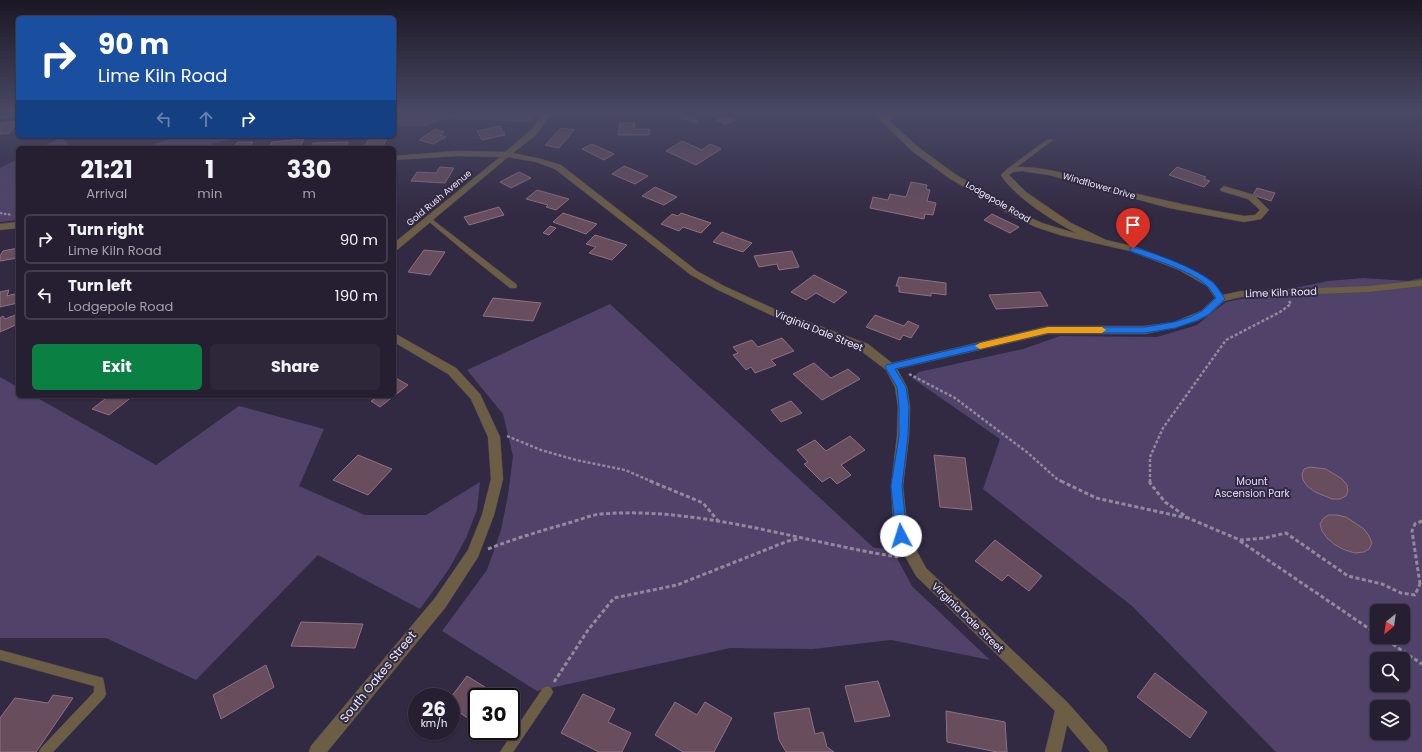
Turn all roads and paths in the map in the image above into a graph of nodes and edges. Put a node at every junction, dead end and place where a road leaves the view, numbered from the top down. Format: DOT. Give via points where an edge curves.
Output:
graph roads {
  1 [pos="516,147"];
  2 [pos="913,147"];
  3 [pos="1040,147"];
  4 [pos="508,154"];
  5 [pos="396,158"];
  6 [pos="1008,171"];
  7 [pos="1224,190"];
  8 [pos="429,219"];
  9 [pos="16,225"];
  10 [pos="0,227"];
  11 [pos="1105,242"];
  12 [pos="396,246"];
  13 [pos="1422,283"];
  14 [pos="513,286"];
  15 [pos="1285,292"];
  16 [pos="1221,299"];
  17 [pos="396,337"];
  18 [pos="890,367"];
  19 [pos="491,430"];
  20 [pos="1188,518"];
  21 [pos="1422,521"];
  22 [pos="719,523"];
  23 [pos="800,539"];
  24 [pos="1240,540"];
  25 [pos="486,549"];
  26 [pos="914,559"];
  27 [pos="1421,584"];
  28 [pos="1370,629"];
  29 [pos="1392,644"];
  30 [pos="0,655"];
  31 [pos="1422,664"];
  32 [pos="547,692"];
  33 [pos="1062,708"];
  34 [pos="45,752"];
  35 [pos="317,752"];
  36 [pos="506,752"];
  37 [pos="1053,752"];
  38 [pos="1100,752"];
  1 -- 4 [label="street, Gold Rush Avenue"];
  2 -- 11 [label="street, Lodgepole Road" via="952,176 994,202 1039,225"];
  3 -- 6 [label="lane"];
  4 -- 5 [label="street, Virginia Dale Street" via="486,152"];
  4 -- 8 [label="street, Gold Rush Avenue"];
  4 -- 18 [label="street, Virginia Dale Street" via="540,159 558,167 694,273 775,313 864,347"];
  6 -- 7 [label="street, Windflower Drive" via="1022,169 1049,173 1124,194 1244,219 1258,217 1265,210 1251,197"];
  6 -- 11 [label="street" via="1005,174 1006,178 1040,206 1069,225"];
  8 -- 12 [label="street, Gold Rush Avenue"];
  8 -- 14 [label="lane"];
  9 -- 10 [label="street"];
  11 -- 16 [label="street, Lodgepole Road" via="1133,249 1182,268 1210,284"];
  13 -- 15 [label="street, Lime Kiln Road" via="1369,289"];
  15 -- 16 [label="street, Lime Kiln Road" via="1241,294"];
  15 -- 20 [label="path" via="1291,304 1226,340 1163,428 1150,457 1150,483 1164,502"];
  16 -- 18 [label="street, Lime Kiln Road" via="1205,313 1175,325 1145,330 1048,330"];
  17 -- 19 [label="street, South Oakes Street" via="452,371 476,397"];
  18 -- 20 [label="path" via="917,377 954,398 1028,453 1057,479 1096,498"];
  18 -- 26 [label="street, Virginia Dale Street" via="901,387 904,407 896,486 901,536"];
  19 -- 22 [label="path" via="541,450 625,470 703,503"];
  19 -- 35 [label="street, South Oakes Street" via="494,438 497,479 488,515 473,553 440,603"];
  20 -- 24 [label="path"];
  21 -- 27 [label="path" via="1415,524 1412,531"];
  22 -- 23 [label="path"];
  22 -- 25 [label="path" via="657,513 600,514 547,528"];
  23 -- 26 [label="path" via="861,552"];
  23 -- 32 [label="path" via="677,585 614,598 588,630"];
  24 -- 27 [label="path" via="1286,533 1348,576 1382,584 1401,593 1416,595"];
  24 -- 28 [label="path"];
  26 -- 33 [label="street, Virginia Dale Street" via="921,572"];
  29 -- 31 [label="path"];
  30 -- 34 [label="lane" via="99,682 100,694"];
  32 -- 36 [label="lane"];
  33 -- 37 [label="street"];
  33 -- 38 [label="street, Virginia Dale Street"];
}
